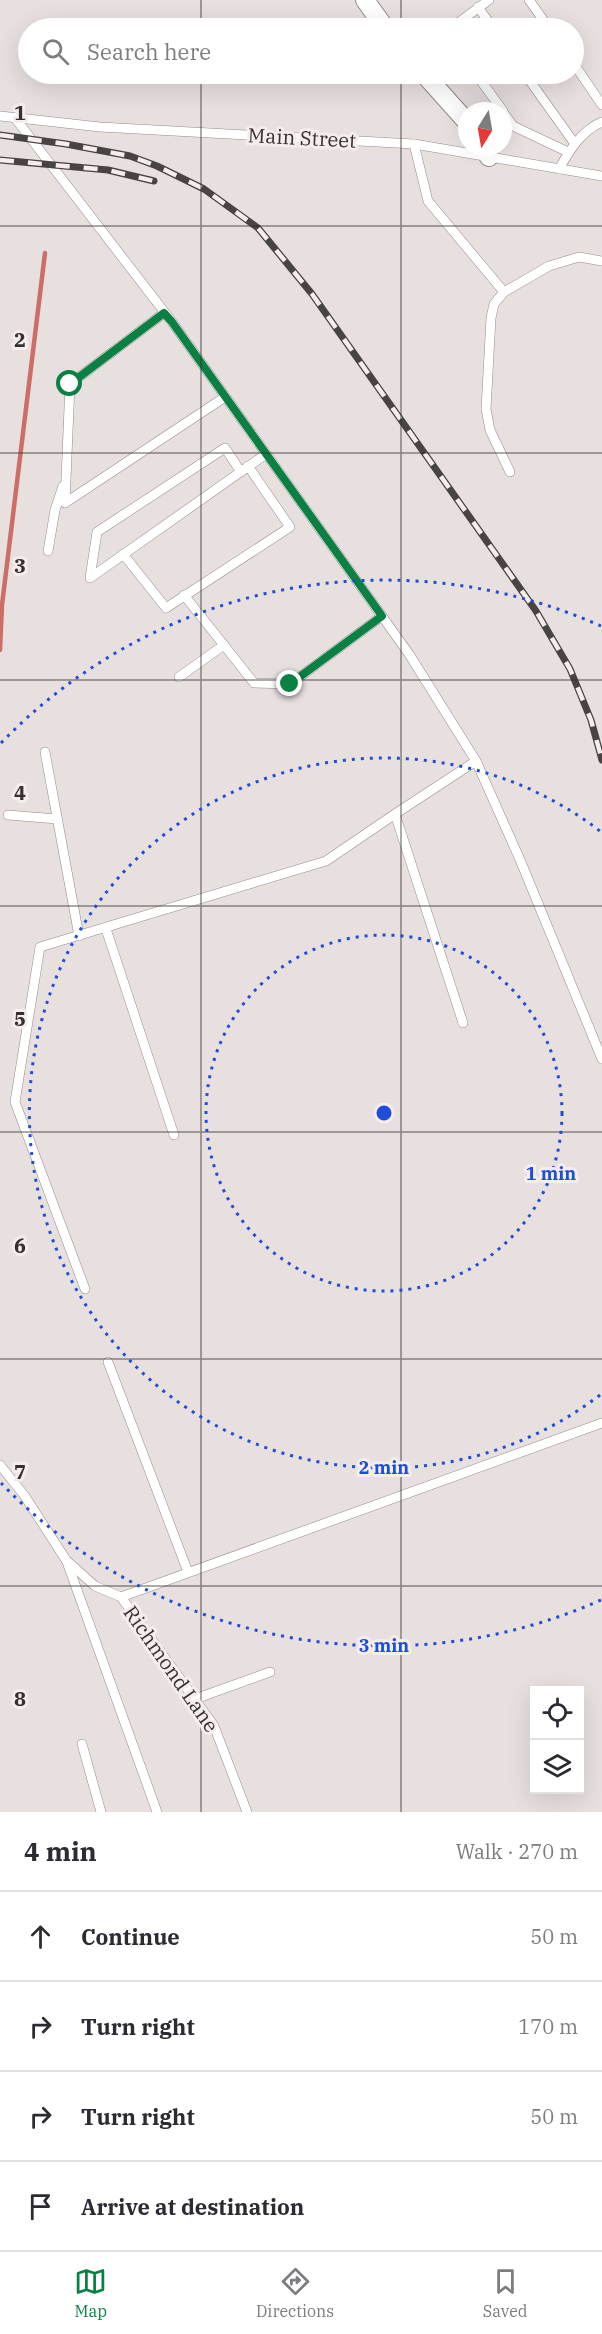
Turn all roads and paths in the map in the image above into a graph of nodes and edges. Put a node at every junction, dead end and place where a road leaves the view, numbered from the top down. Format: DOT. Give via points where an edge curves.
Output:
graph roads {
  1 [pos="365,0"];
  2 [pos="489,0"];
  3 [pos="529,0"];
  4 [pos="478,8"];
  5 [pos="378,18"];
  6 [pos="464,18"];
  7 [pos="486,18"];
  8 [pos="542,18"];
  9 [pos="584,80"];
  10 [pos="433,84"];
  11 [pos="483,84"];
  12 [pos="532,84"];
  13 [pos="496,102"];
  14 [pos="602,105"];
  15 [pos="458,112"];
  16 [pos="0,116"];
  17 [pos="15,118"];
  18 [pos="602,122"];
  19 [pos="512,124"];
  20 [pos="414,144"];
  21 [pos="575,144"];
  22 [pos="458,149"];
  23 [pos="568,152"];
  24 [pos="503,156"];
  25 [pos="559,169"];
  26 [pos="602,176"];
  27 [pos="602,261"];
  28 [pos="504,292"];
  29 [pos="164,313"];
  30 [pos="225,397"];
  31 [pos="266,454"];
  32 [pos="244,469"];
  33 [pos="510,472"];
  34 [pos="66,478"];
  35 [pos="48,551"];
  36 [pos="123,554"];
  37 [pos="184,595"];
  38 [pos="382,616"];
  39 [pos="224,645"];
  40 [pos="179,677"];
  41 [pos="45,752"];
  42 [pos="476,761"];
  43 [pos="394,814"];
  44 [pos="8,815"];
  45 [pos="57,819"];
  46 [pos="106,929"];
  47 [pos="79,936"];
  48 [pos="463,1023"];
  49 [pos="602,1059"];
  50 [pos="174,1135"];
  51 [pos="85,1289"];
  52 [pos="108,1362"];
  53 [pos="602,1423"];
  54 [pos="0,1465"];
  55 [pos="66,1560"];
  56 [pos="188,1572"];
  57 [pos="121,1597"];
  58 [pos="270,1672"];
  59 [pos="195,1699"];
  60 [pos="82,1744"];
  61 [pos="101,1812"];
  62 [pos="157,1812"];
  63 [pos="247,1812"];
  1 -- 5 [label="street"];
  2 -- 4 [label="lane"];
  3 -- 8 [label="lane"];
  4 -- 6 [label="lane"];
  4 -- 7 [label="lane"];
  9 -- 14 [label="lane"];
  10 -- 15 [label="street"];
  11 -- 13 [label="lane"];
  12 -- 21 [label="lane"];
  16 -- 17 [label="lane, Main Street"];
  17 -- 20 [label="lane, Main Street" via="100,128"];
  17 -- 29 [label="lane"];
  18 -- 21 [label="lane" via="592,126"];
  19 -- 23 [label="lane"];
  20 -- 22 [label="lane, Main Street"];
  20 -- 28 [label="lane" via="428,201"];
  21 -- 23 [label="lane"];
  23 -- 25 [label="lane"];
  24 -- 25 [label="lane, Main Street"];
  25 -- 26 [label="lane, Main Street"];
  27 -- 28 [label="lane" via="579,257 549,266"];
  28 -- 33 [label="lane" via="494,304 491,318 486,409 490,430"];
  29 -- 30 [label="lane"];
  29 -- 34 [label="lane" via="70,384"];
  30 -- 31 [label="lane"];
  30 -- 34 [label="lane" via="65,503"];
  31 -- 32 [label="lane"];
  31 -- 38 [label="lane"];
  32 -- 36 [label="lane"];
  32 -- 36 [label="lane" via="225,448 97,532 90,578"];
  32 -- 37 [label="lane" via="290,527"];
  34 -- 35 [label="lane" via="55,510"];
  36 -- 37 [label="lane" via="166,608"];
  37 -- 39 [label="lane"];
  38 -- 39 [label="lane" via="290,684 255,683"];
  38 -- 42 [label="lane"];
  39 -- 40 [label="lane"];
  41 -- 45 [label="lane"];
  42 -- 43 [label="lane"];
  42 -- 49 [label="lane"];
  43 -- 46 [label="lane" via="326,861"];
  43 -- 48 [label="lane"];
  44 -- 45 [label="lane"];
  45 -- 47 [label="lane"];
  46 -- 47 [label="lane"];
  46 -- 50 [label="lane"];
  47 -- 51 [label="lane" via="40,947 15,1102"];
  52 -- 56 [label="lane"];
  53 -- 56 [label="lane"];
  54 -- 55 [label="lane, Richmond Lane"];
  55 -- 57 [label="lane, Richmond Lane" via="95,1586"];
  55 -- 62 [label="lane"];
  56 -- 57 [label="lane"];
  57 -- 59 [label="lane, Richmond Lane"];
  58 -- 59 [label="lane"];
  59 -- 63 [label="lane, Richmond Lane" via="214,1726"];
  60 -- 61 [label="lane"];
}
